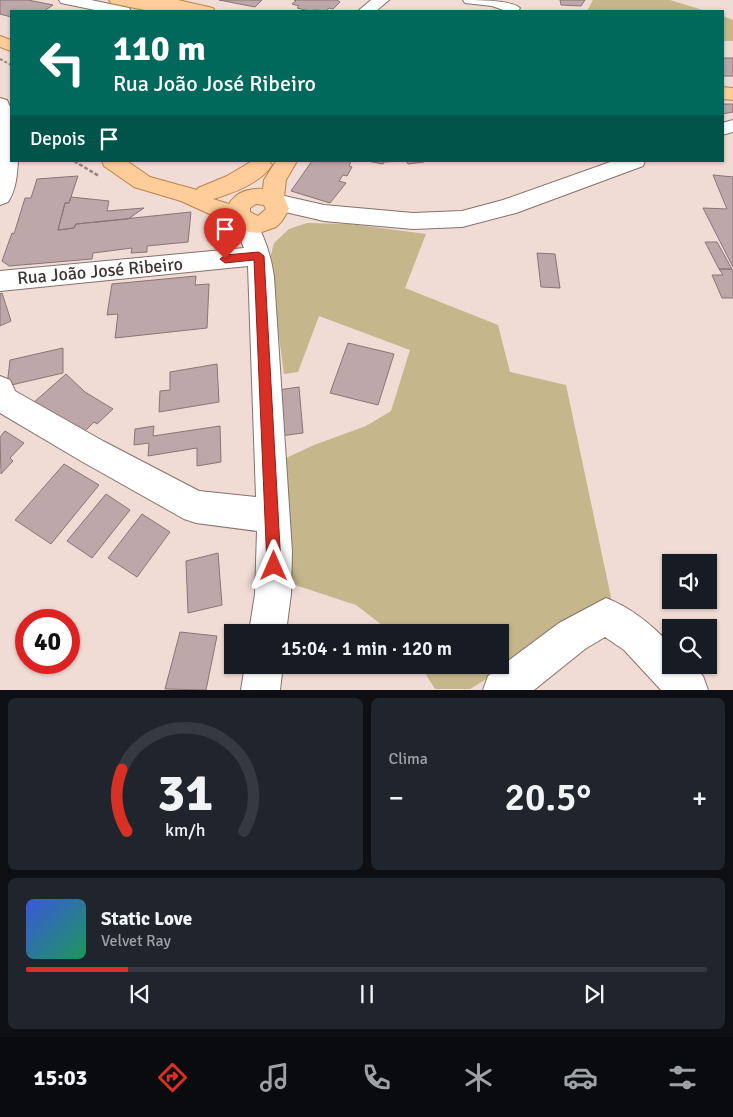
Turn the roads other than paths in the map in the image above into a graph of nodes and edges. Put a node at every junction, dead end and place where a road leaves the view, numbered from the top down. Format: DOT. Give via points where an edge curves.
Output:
graph roads {
  1 [pos="67,0"];
  2 [pos="117,0"];
  3 [pos="382,0"];
  4 [pos="471,0"];
  5 [pos="159,5"];
  6 [pos="512,8"];
  7 [pos="118,10"];
  8 [pos="199,10"];
  9 [pos="367,10"];
  10 [pos="0,104"];
  11 [pos="10,135"];
  12 [pos="10,147"];
  13 [pos="113,162"];
  14 [pos="286,162"];
  15 [pos="632,162"];
  16 [pos="262,163"];
  17 [pos="197,194"];
  18 [pos="0,198"];
  19 [pos="245,209"];
  20 [pos="273,210"];
  21 [pos="259,256"];
  22 [pos="0,280"];
  23 [pos="0,389"];
  24 [pos="273,516"];
  25 [pos="269,624"];
  26 [pos="263,674"];
  27 [pos="260,690"];
  28 [pos="502,690"];
  29 [pos="689,690"];
  1 -- 7 [label="street"];
  2 -- 5 [label="main road"];
  3 -- 9 [label="street"];
  4 -- 6 [label="street" via="495,1"];
  5 -- 8 [label="main road"];
  10 -- 11 [label="street"];
  12 -- 18 [label="street" via="6,182"];
  13 -- 17 [label="main road" via="142,182"];
  14 -- 20 [label="main road" via="275,180"];
  15 -- 20 [label="street" via="508,207 462,219 414,221"];
  16 -- 17 [label="main road" via="238,181"];
  16 -- 19 [label="main road"];
  17 -- 19 [label="main road" via="205,204"];
  19 -- 20 [label="main road" via="257,224"];
  19 -- 21 [label="street"];
  20 -- 21 [label="street"];
  21 -- 22 [label="street, Rua João José Ribeiro"];
  21 -- 24 [label="street"];
  23 -- 24 [label="street" via="3,399 92,452 196,507"];
  24 -- 25 [label="street" via="274,594"];
  26 -- 27 [label="street"];
  28 -- 29 [label="street" via="572,636 606,616 638,637"];
}
